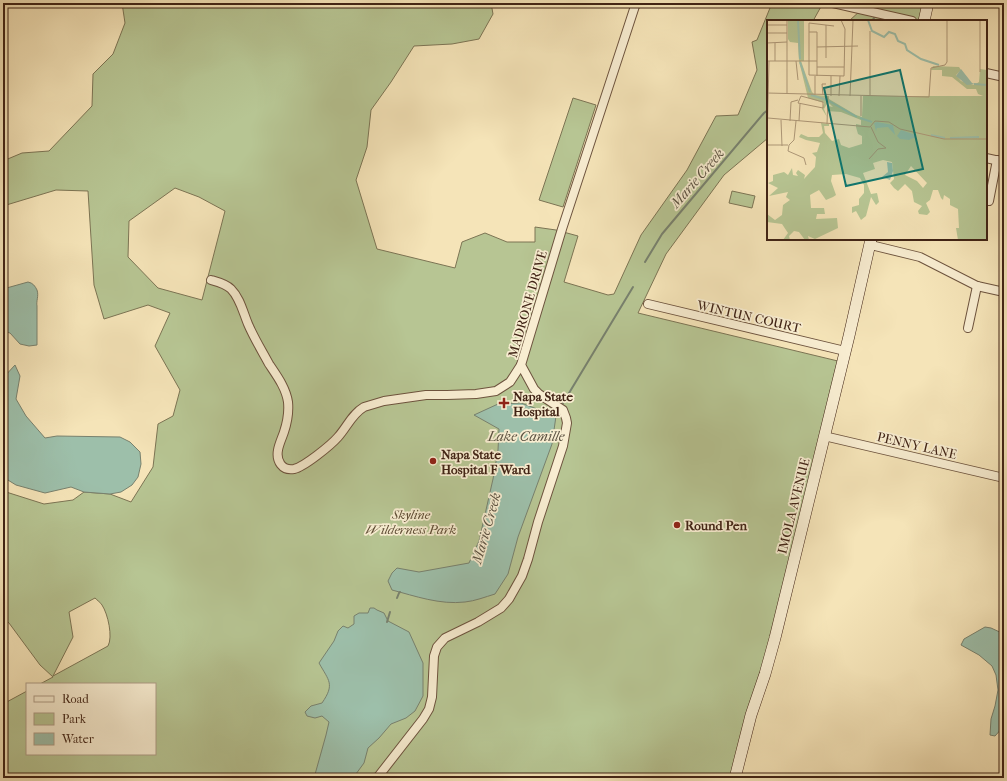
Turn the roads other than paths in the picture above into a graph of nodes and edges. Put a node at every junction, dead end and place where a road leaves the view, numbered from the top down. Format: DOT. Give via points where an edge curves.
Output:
graph roads {
  1 [pos="636,3"];
  2 [pos="833,3"];
  3 [pos="928,3"];
  4 [pos="908,20"];
  5 [pos="924,20"];
  6 [pos="987,73"];
  7 [pos="1004,77"];
  8 [pos="987,158"];
  9 [pos="1000,161"];
  10 [pos="989,201"];
  11 [pos="870,241"];
  12 [pos="211,280"];
  13 [pos="978,286"];
  14 [pos="1004,292"];
  15 [pos="648,304"];
  16 [pos="968,328"];
  17 [pos="844,350"];
  18 [pos="521,365"];
  19 [pos="824,436"];
  20 [pos="1004,478"];
  21 [pos="377,778"];
  22 [pos="735,778"];
  1 -- 18 [label="street, MADRONE DRIVE" via="562,229"];
  2 -- 4 [label="street"];
  3 -- 5 [label="street"];
  6 -- 7 [label="street"];
  8 -- 9 [label="street"];
  9 -- 10 [label="street"];
  11 -- 13 [label="street" via="875,246 920,257"];
  11 -- 17 [label="street, IMOLA AVENUE"];
  12 -- 18 [label="street" via="226,285 233,291 259,347 286,393 287,419 278,455 279,463 286,468 295,469 304,465 322,452 364,407 384,401 426,395 496,391 510,382"];
  13 -- 14 [label="street"];
  13 -- 16 [label="street"];
  15 -- 17 [label="street, WINTUN COURT"];
  17 -- 19 [label="street, IMOLA AVENUE"];
  18 -- 21 [label="street, MADRONE DRIVE" via="539,394 562,410 566,418 563,446 528,559 522,576 501,608 445,638 437,647 429,709"];
  19 -- 20 [label="street, PENNY LANE"];
  19 -- 22 [label="street, IMOLA AVENUE" via="775,638"];
}
